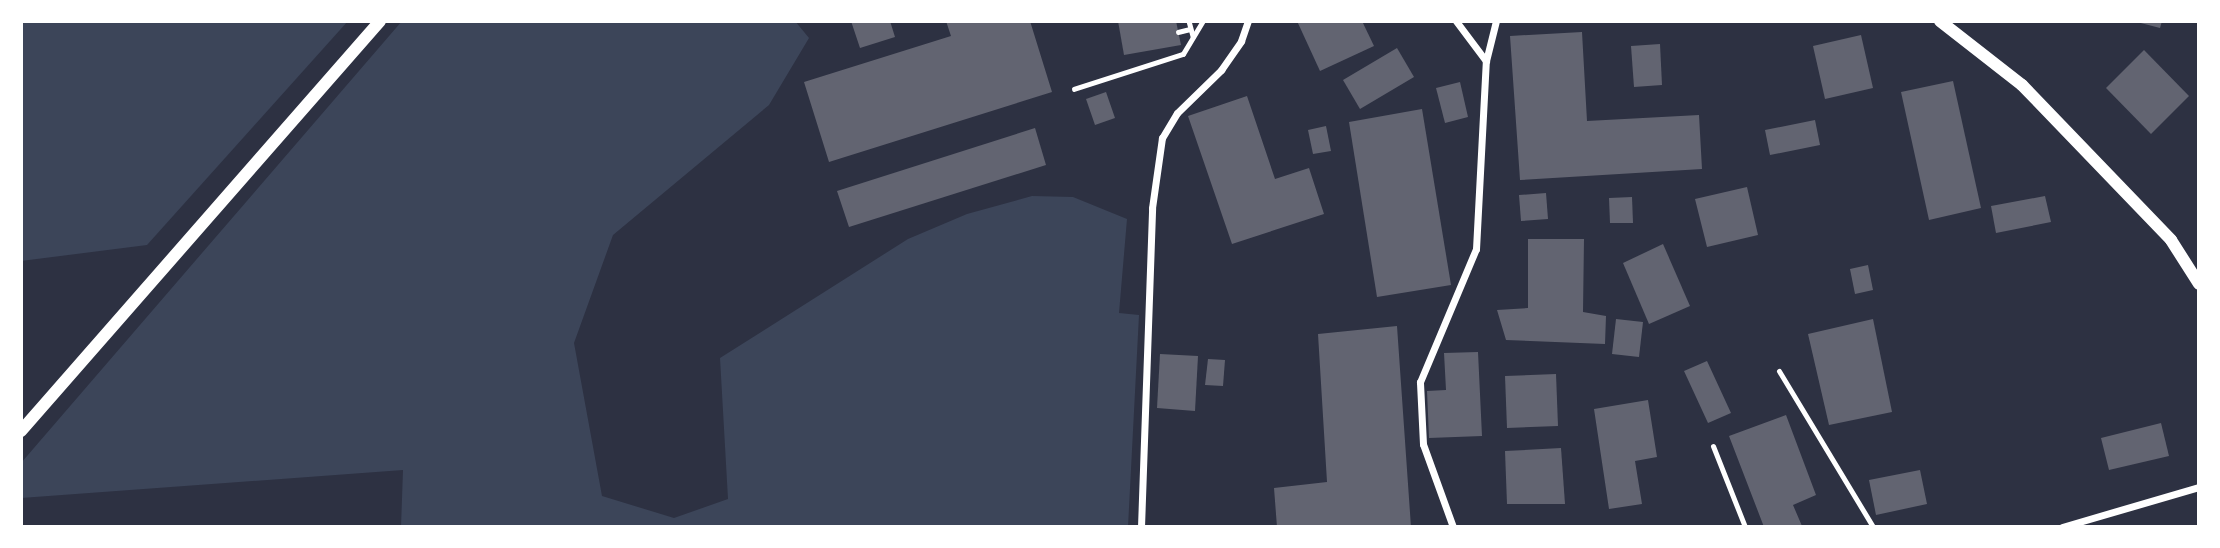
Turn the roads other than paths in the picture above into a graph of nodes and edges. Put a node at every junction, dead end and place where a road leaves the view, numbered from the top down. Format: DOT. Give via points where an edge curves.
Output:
graph roads {
  1 [pos="380,21"];
  2 [pos="1248,21"];
  3 [pos="1456,21"];
  4 [pos="1496,21"];
  5 [pos="1940,21"];
  6 [pos="1486,61"];
  7 [pos="2199,284"];
  8 [pos="1779,371"];
  9 [pos="21,431"];
  10 [pos="1713,446"];
  11 [pos="2199,487"];
  12 [pos="1141,527"];
  13 [pos="1453,527"];
  14 [pos="1745,527"];
  15 [pos="1873,527"];
  16 [pos="2062,527"];
  1 -- 9 [label="street"];
  2 -- 12 [label="street" via="1241,41 1221,70 1177,113 1162,138 1153,208"];
  3 -- 6 [label="street"];
  4 -- 6 [label="street"];
  5 -- 7 [label="street" via="2022,85 2171,240"];
  6 -- 13 [label="street" via="1476,249 1420,382 1423,444"];
  8 -- 15 [label="lane"];
  10 -- 14 [label="lane"];
  11 -- 16 [label="street"];
}
